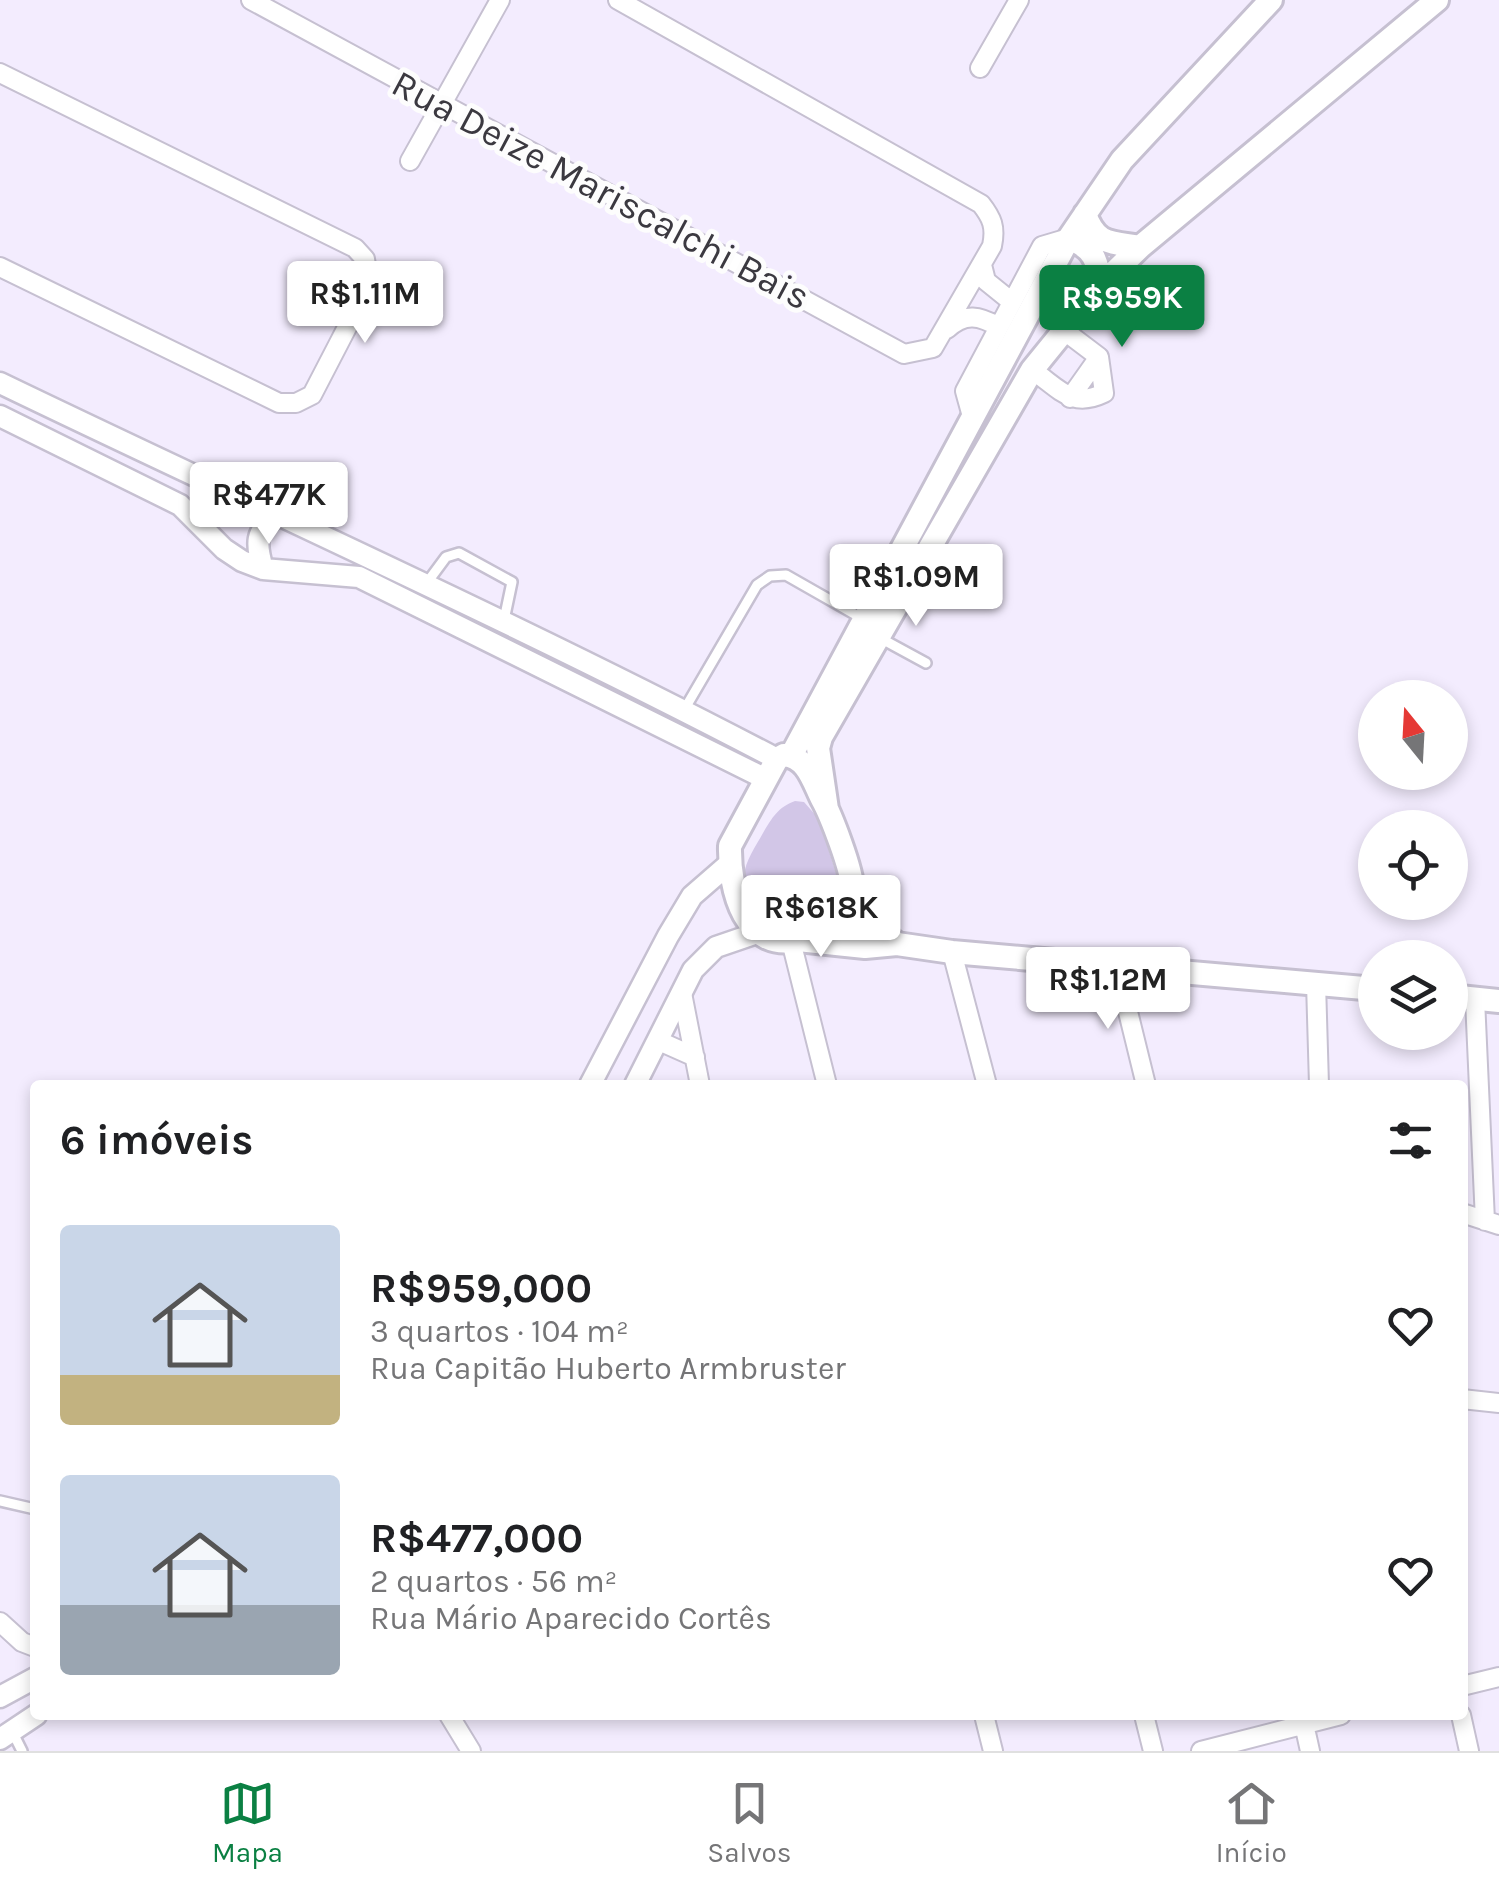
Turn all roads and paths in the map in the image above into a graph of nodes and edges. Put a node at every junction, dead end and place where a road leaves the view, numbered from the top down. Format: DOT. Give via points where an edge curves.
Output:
graph roads {
  1 [pos="251,0"];
  2 [pos="500,0"];
  3 [pos="618,0"];
  4 [pos="1020,0"];
  5 [pos="1272,0"];
  6 [pos="1438,0"];
  7 [pos="980,68"];
  8 [pos="0,72"];
  9 [pos="442,104"];
  10 [pos="410,160"];
  11 [pos="1086,214"];
  12 [pos="1069,238"];
  13 [pos="1140,247"];
  14 [pos="982,266"];
  15 [pos="0,267"];
  16 [pos="1100,285"];
  17 [pos="1012,302"];
  18 [pos="999,328"];
  19 [pos="947,329"];
  20 [pos="1066,332"];
  21 [pos="1036,373"];
  22 [pos="0,383"];
  23 [pos="0,416"];
  24 [pos="972,420"];
  25 [pos="253,505"];
  26 [pos="276,516"];
  27 [pos="224,549"];
  28 [pos="262,569"];
  29 [pos="426,584"];
  30 [pos="504,623"];
  31 [pos="873,629"];
  32 [pos="926,663"];
  33 [pos="684,710"];
  34 [pos="778,765"];
  35 [pos="828,809"];
  36 [pos="730,863"];
  37 [pos="852,888"];
  38 [pos="757,932"];
  39 [pos="794,941"];
  40 [pos="897,944"];
  41 [pos="952,952"];
  42 [pos="1117,967"];
  43 [pos="1316,983"];
  44 [pos="1358,987"];
  45 [pos="682,993"];
  46 [pos="1468,998"];
  47 [pos="1475,999"];
  48 [pos="1499,1001"];
  49 [pos="659,1041"];
  50 [pos="695,1057"];
  51 [pos="593,1080"];
  52 [pos="639,1080"];
  53 [pos="699,1080"];
  54 [pos="826,1080"];
  55 [pos="986,1080"];
  56 [pos="1145,1080"];
  57 [pos="1319,1080"];
  58 [pos="1468,1216"];
  59 [pos="1492,1223"];
  60 [pos="1468,1400"];
  61 [pos="1499,1403"];
  62 [pos="0,1501"];
  63 [pos="30,1507"];
  64 [pos="0,1622"];
  65 [pos="30,1645"];
  66 [pos="1499,1677"];
  67 [pos="30,1681"];
  68 [pos="1468,1685"];
  69 [pos="0,1697"];
  70 [pos="30,1719"];
  71 [pos="452,1720"];
  72 [pos="985,1720"];
  73 [pos="1145,1720"];
  74 [pos="1303,1720"];
  75 [pos="1462,1720"];
  76 [pos="6,1735"];
  77 [pos="22,1751"];
  78 [pos="471,1751"];
  79 [pos="993,1751"];
  80 [pos="1153,1751"];
  81 [pos="1201,1751"];
  82 [pos="1310,1751"];
  83 [pos="1469,1751"];
  1 -- 9 [label="street, Rua Deize Mariscalchi Bais"];
  2 -- 9 [label="street"];
  3 -- 14 [label="street, Rua Deize Mariscalchi Bais" via="981,204 995,233"];
  4 -- 7 [label="street"];
  5 -- 11 [label="main road" via="1134,146"];
  6 -- 13 [label="main road"];
  8 -- 15 [label="street" via="355,248 365,259 369,285 312,395 279,403"];
  9 -- 10 [label="street"];
  9 -- 19 [label="street, Rua Deize Mariscalchi Bais" via="904,354 933,348"];
  11 -- 12 [label="main road"];
  11 -- 13 [label="main road" via="1100,239"];
  12 -- 16 [label="main road" via="1098,261"];
  12 -- 17 [label="street" via="1042,246"];
  12 -- 24 [label="main road"];
  13 -- 16 [label="main road"];
  14 -- 17 [label="street" via="986,282"];
  14 -- 19 [label="street, Rua Deize Mariscalchi Bais"];
  16 -- 20 [label="main road"];
  17 -- 18 [label="street"];
  18 -- 19 [label="street, Rua Deize Mariscalchi Bais" via="981,316"];
  18 -- 24 [label="street" via="965,391"];
  20 -- 21 [label="main road"];
  20 -- 21 [label="street" via="1100,357 1070,398"];
  21 -- 31 [label="main road"];
  22 -- 25 [label="street"];
  23 -- 27 [label="street" via="180,505"];
  24 -- 31 [label="main road"];
  25 -- 26 [label="street"];
  25 -- 27 [label="street" via="250,531"];
  26 -- 28 [label="street" via="258,536"];
  26 -- 29 [label="street"];
  27 -- 28 [label="street"];
  28 -- 34 [label="street" via="359,577"];
  29 -- 30 [label="street"];
  29 -- 30 [label="lane" via="446,557 460,553 512,582"];
  30 -- 33 [label="street"];
  31 -- 32 [label="lane"];
  31 -- 33 [label="lane" via="786,576 770,576 757,585"];
  31 -- 34 [label="main road"];
  31 -- 35 [label="main road" via="818,748"];
  33 -- 34 [label="street"];
  34 -- 35 [label="main road" via="807,768"];
  34 -- 36 [label="main road" via="730,846"];
  35 -- 37 [label="main road"];
  36 -- 38 [label="main road" via="739,908"];
  36 -- 51 [label="street" via="692,896"];
  37 -- 39 [label="main road" via="834,922"];
  37 -- 40 [label="main road" via="863,916"];
  38 -- 39 [label="main road"];
  38 -- 45 [label="street" via="716,947"];
  39 -- 40 [label="main road"];
  39 -- 54 [label="street"];
  40 -- 41 [label="main road"];
  41 -- 42 [label="main road"];
  41 -- 55 [label="street"];
  42 -- 43 [label="main road"];
  42 -- 56 [label="street"];
  43 -- 44 [label="main road"];
  43 -- 57 [label="street"];
  45 -- 49 [label="street"];
  45 -- 50 [label="street"];
  46 -- 47 [label="main road"];
  47 -- 48 [label="main road"];
  47 -- 59 [label="street"];
  49 -- 50 [label="street"];
  49 -- 52 [label="street"];
  50 -- 53 [label="street"];
  58 -- 59 [label="street"];
  60 -- 61 [label="street"];
  62 -- 63 [label="lane"];
  64 -- 65 [label="street"];
  66 -- 68 [label="street"];
  67 -- 69 [label="street"];
  70 -- 76 [label="street"];
  71 -- 78 [label="street"];
  72 -- 79 [label="street"];
  73 -- 80 [label="street"];
  74 -- 81 [label="street"];
  74 -- 82 [label="street"];
  75 -- 83 [label="street"];
  76 -- 77 [label="lane"];
}
